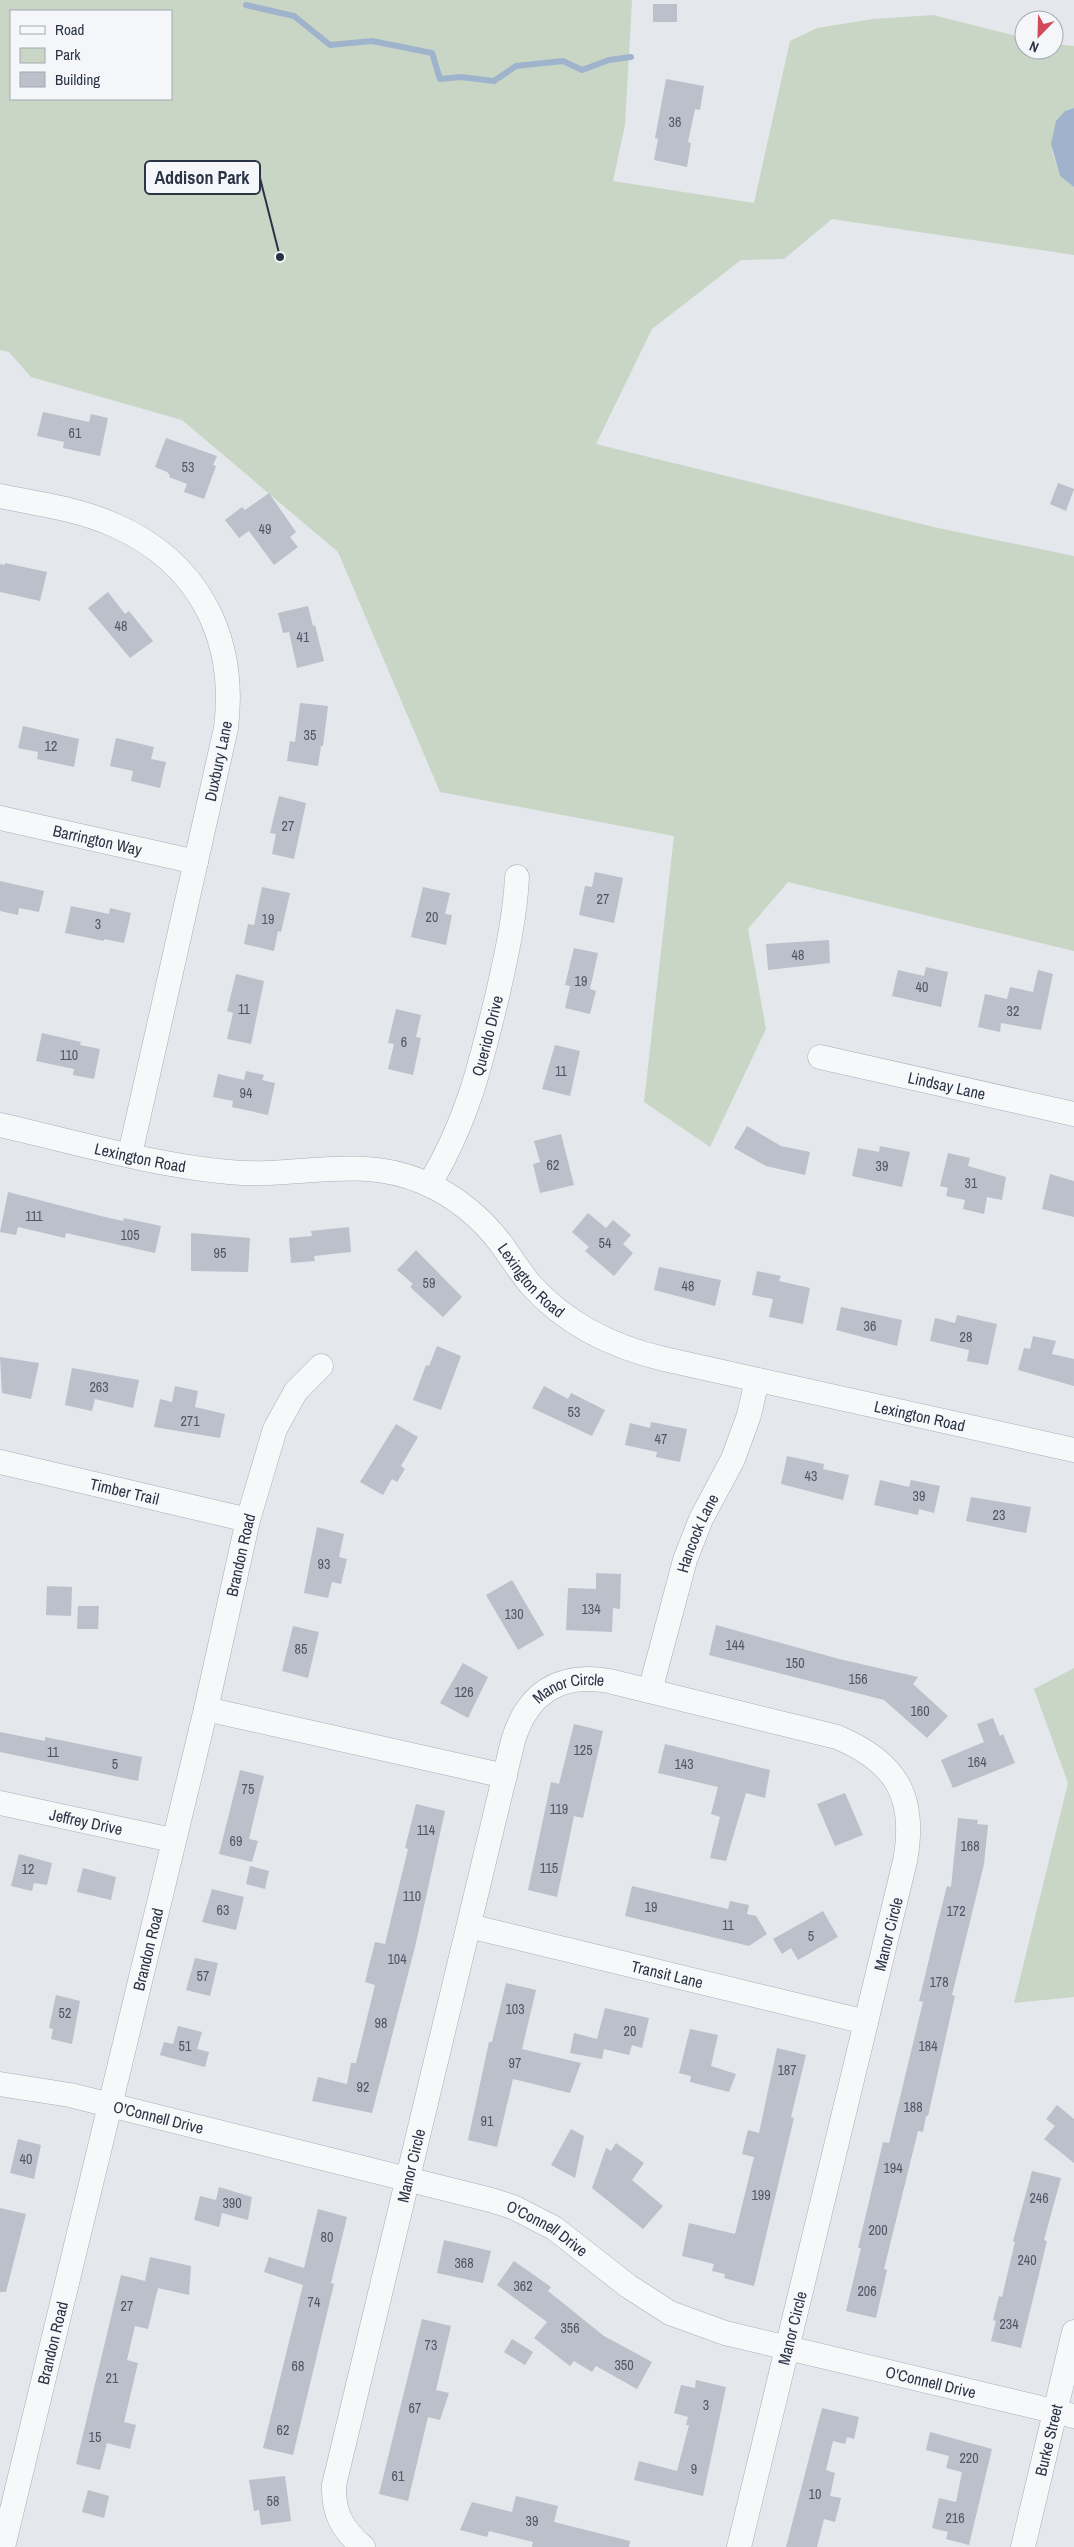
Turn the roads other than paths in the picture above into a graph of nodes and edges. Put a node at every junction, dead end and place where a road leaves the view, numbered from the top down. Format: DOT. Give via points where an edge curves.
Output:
graph roads {
  1 [pos="0,496"];
  2 [pos="0,818"];
  3 [pos="196,862"];
  4 [pos="517,877"];
  5 [pos="820,1057"];
  6 [pos="1074,1114"];
  7 [pos="0,1125"];
  8 [pos="130,1154"];
  9 [pos="429,1185"];
  10 [pos="321,1366"];
  11 [pos="757,1380"];
  12 [pos="1074,1450"];
  13 [pos="0,1462"];
  14 [pos="248,1520"];
  15 [pos="650,1691"];
  16 [pos="206,1709"];
  17 [pos="505,1776"];
  18 [pos="0,1803"];
  19 [pos="172,1840"];
  20 [pos="469,1926"];
  21 [pos="866,2022"];
  22 [pos="0,2084"];
  23 [pos="109,2105"];
  24 [pos="408,2178"];
  25 [pos="1074,2332"];
  26 [pos="788,2347"];
  27 [pos="1065,2414"];
  28 [pos="3,2547"];
  29 [pos="363,2547"];
  30 [pos="739,2547"];
  31 [pos="1023,2547"];
  1 -- 3 [label="street, Duxbury Lane" via="94,517 133,534 157,550 184,575 207,608 222,644 228,706"];
  2 -- 3 [label="street, Barrington Way"];
  3 -- 8 [label="street, Duxbury Lane"];
  4 -- 9 [label="street, Querido Drive" via="511,934 478,1075 456,1136"];
  5 -- 6 [label="street, Lindsay Lane"];
  7 -- 8 [label="street, Lexington Road"];
  8 -- 9 [label="street, Lexington Road" via="202,1169 262,1174 363,1167 403,1175"];
  9 -- 11 [label="street, Lexington Road" via="474,1214 502,1244 531,1285 569,1319 591,1333 638,1353"];
  10 -- 14 [label="street, Brandon Road" via="296,1391 275,1429"];
  11 -- 12 [label="street, Lexington Road"];
  11 -- 15 [label="street, Hancock Lane" via="749,1415 733,1459 687,1553"];
  13 -- 14 [label="street, Timber Trail"];
  14 -- 16 [label="street, Brandon Road"];
  15 -- 17 [label="street, Manor Circle" via="585,1679 560,1683 548,1689 522,1718"];
  15 -- 21 [label="street, Manor Circle" via="837,1737 866,1751 896,1778 908,1814 908,1846"];
  16 -- 17 [label="street"];
  16 -- 19 [label="street, Brandon Road"];
  17 -- 20 [label="street, Manor Circle"];
  18 -- 19 [label="street, Jeffrey Drive"];
  19 -- 23 [label="street, Brandon Road"];
  20 -- 21 [label="street, Transit Lane"];
  20 -- 24 [label="street, Manor Circle"];
  21 -- 26 [label="street, Manor Circle"];
  22 -- 23 [label="street, O'Connell Drive"];
  23 -- 24 [label="street, O'Connell Drive"];
  23 -- 28 [label="street, Brandon Road"];
  24 -- 26 [label="street, O'Connell Drive" via="513,2207 554,2228 628,2286 670,2313 707,2328"];
  24 -- 29 [label="street, Manor Circle" via="334,2485 340,2521"];
  25 -- 27 [label="street, Burke Street"];
  26 -- 27 [label="street, O'Connell Drive"];
  26 -- 30 [label="street, Manor Circle"];
  27 -- 31 [label="street, Burke Street"];
}
